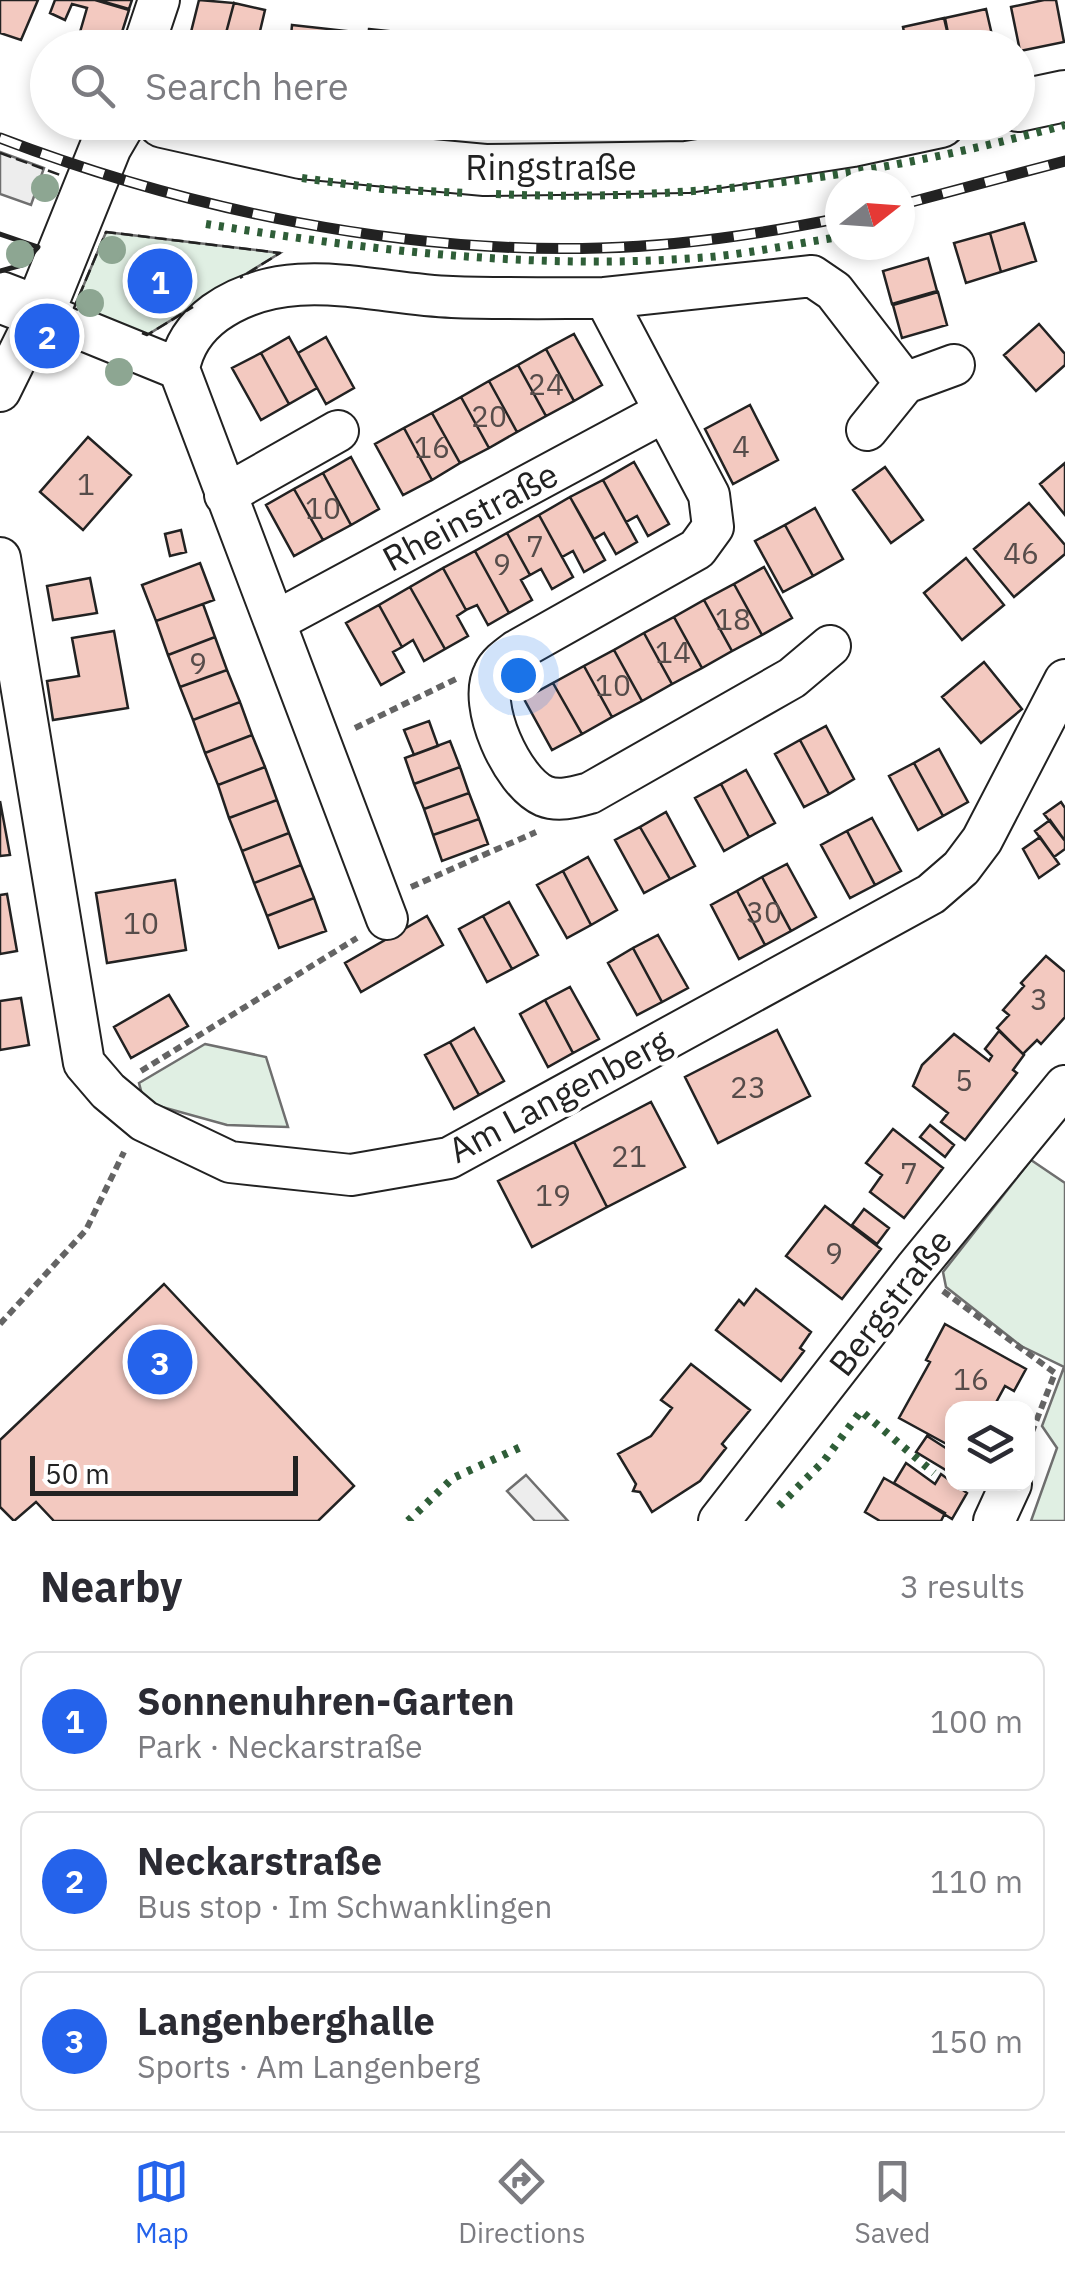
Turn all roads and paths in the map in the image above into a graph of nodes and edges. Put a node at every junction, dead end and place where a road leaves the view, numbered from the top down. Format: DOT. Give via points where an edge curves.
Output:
graph roads {
  1 [pos="159,0"];
  2 [pos="148,30"];
  3 [pos="1065,96"];
  4 [pos="1035,102"];
  5 [pos="110,140"];
  6 [pos="243,140"];
  7 [pos="861,140"];
  8 [pos="605,298"];
  9 [pos="19,304"];
  10 [pos="954,365"];
  11 [pos="180,369"];
  12 [pos="905,383"];
  13 [pos="0,391"];
  14 [pos="664,412"];
  15 [pos="866,430"];
  16 [pos="338,431"];
  17 [pos="226,495"];
  18 [pos="0,558"];
  19 [pos="276,622"];
  20 [pos="830,646"];
  21 [pos="516,651"];
  22 [pos="1065,680"];
  23 [pos="322,744"];
  24 [pos="545,796"];
  25 [pos="384,910"];
  26 [pos="1065,1086"];
  27 [pos="108,1091"];
  28 [pos="121,1158"];
  29 [pos="915,1269"];
  30 [pos="0,1324"];
  31 [pos="1035,1424"];
  32 [pos="1008,1491"];
  33 [pos="720,1521"];
  34 [pos="994,1521"];
  1 -- 2 [label="street"];
  3 -- 4 [label="main road"];
  5 -- 9 [label="main road"];
  6 -- 7 [label="main road, Ringstraße" via="301,153 485,170 687,166"];
  8 -- 11 [label="street" via="450,298 304,282 274,285 207,319 188,341"];
  8 -- 12 [label="street" via="812,276 834,291"];
  8 -- 14 [label="street"];
  9 -- 11 [label="street"];
  9 -- 13 [label="street"];
  10 -- 12 [label="street"];
  11 -- 17 [label="street"];
  12 -- 15 [label="street"];
  14 -- 19 [label="street, Rheinstraße"];
  14 -- 21 [label="street" via="709,496 713,527 697,548"];
  16 -- 17 [label="street"];
  17 -- 19 [label="street"];
  18 -- 27 [label="street, Am Langenberg" via="84,1063"];
  19 -- 23 [label="street"];
  20 -- 24 [label="street" via="792,678 590,793"];
  21 -- 23 [label="path"];
  21 -- 24 [label="street" via="492,674 491,704 505,754 528,786"];
  22 -- 27 [label="street, Am Langenberg" via="982,840 931,894 449,1158 352,1175 230,1162 144,1121"];
  23 -- 25 [label="street"];
  24 -- 25 [label="path" via="536,833"];
  25 -- 27 [label="path"];
  26 -- 29 [label="street, Bergstraße"];
  28 -- 30 [label="path" via="86,1230"];
  29 -- 31 [label="path" via="1055,1373"];
  29 -- 33 [label="street, Bergstraße"];
  32 -- 34 [label="street"];
}
